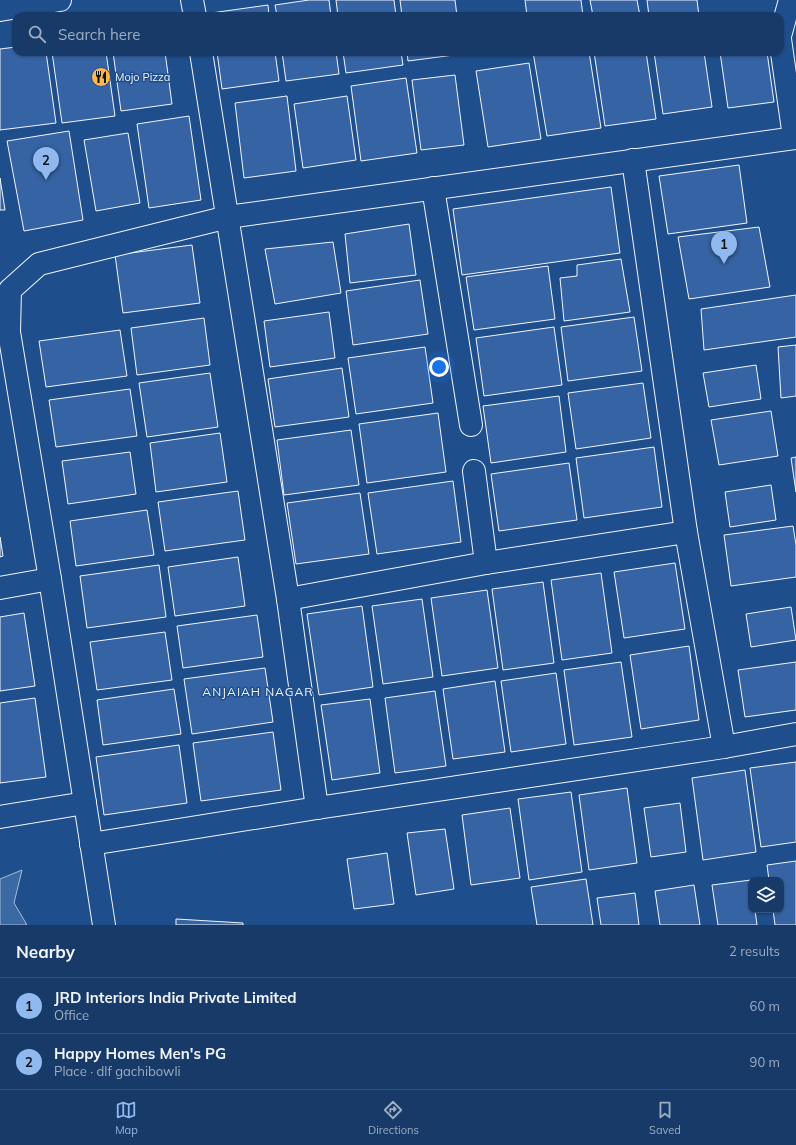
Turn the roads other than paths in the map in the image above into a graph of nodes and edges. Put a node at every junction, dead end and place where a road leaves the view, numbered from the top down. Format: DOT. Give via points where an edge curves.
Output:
graph roads {
  1 [pos="60,0"];
  2 [pos="192,0"];
  3 [pos="790,0"];
  4 [pos="0,10"];
  5 [pos="194,12"];
  6 [pos="784,22"];
  7 [pos="202,56"];
  8 [pos="783,56"];
  9 [pos="795,137"];
  10 [pos="633,160"];
  11 [pos="433,188"];
  12 [pos="228,217"];
  13 [pos="471,425"];
  14 [pos="474,471"];
  15 [pos="686,532"];
  16 [pos="486,563"];
  17 [pos="50,579"];
  18 [pos="0,588"];
  19 [pos="288,599"];
  20 [pos="796,734"];
  21 [pos="724,747"];
  22 [pos="85,803"];
  23 [pos="317,808"];
  24 [pos="0,816"];
  25 [pos="91,844"];
  26 [pos="104,925"];
  1 -- 4 [label="street"];
  2 -- 5 [label="street"];
  3 -- 6 [label="street"];
  7 -- 12 [label="street"];
  8 -- 9 [label="street"];
  9 -- 10 [label="street"];
  10 -- 11 [label="street"];
  10 -- 15 [label="street"];
  11 -- 12 [label="street"];
  11 -- 13 [label="street"];
  12 -- 17 [label="street" via="39,264 10,290 9,332"];
  12 -- 19 [label="street"];
  14 -- 16 [label="street"];
  15 -- 16 [label="street"];
  15 -- 21 [label="street"];
  16 -- 19 [label="street"];
  17 -- 18 [label="street"];
  17 -- 22 [label="street"];
  19 -- 23 [label="street"];
  20 -- 21 [label="street"];
  21 -- 23 [label="street"];
  22 -- 24 [label="street"];
  22 -- 25 [label="street"];
  23 -- 25 [label="street"];
  25 -- 26 [label="street"];
}
